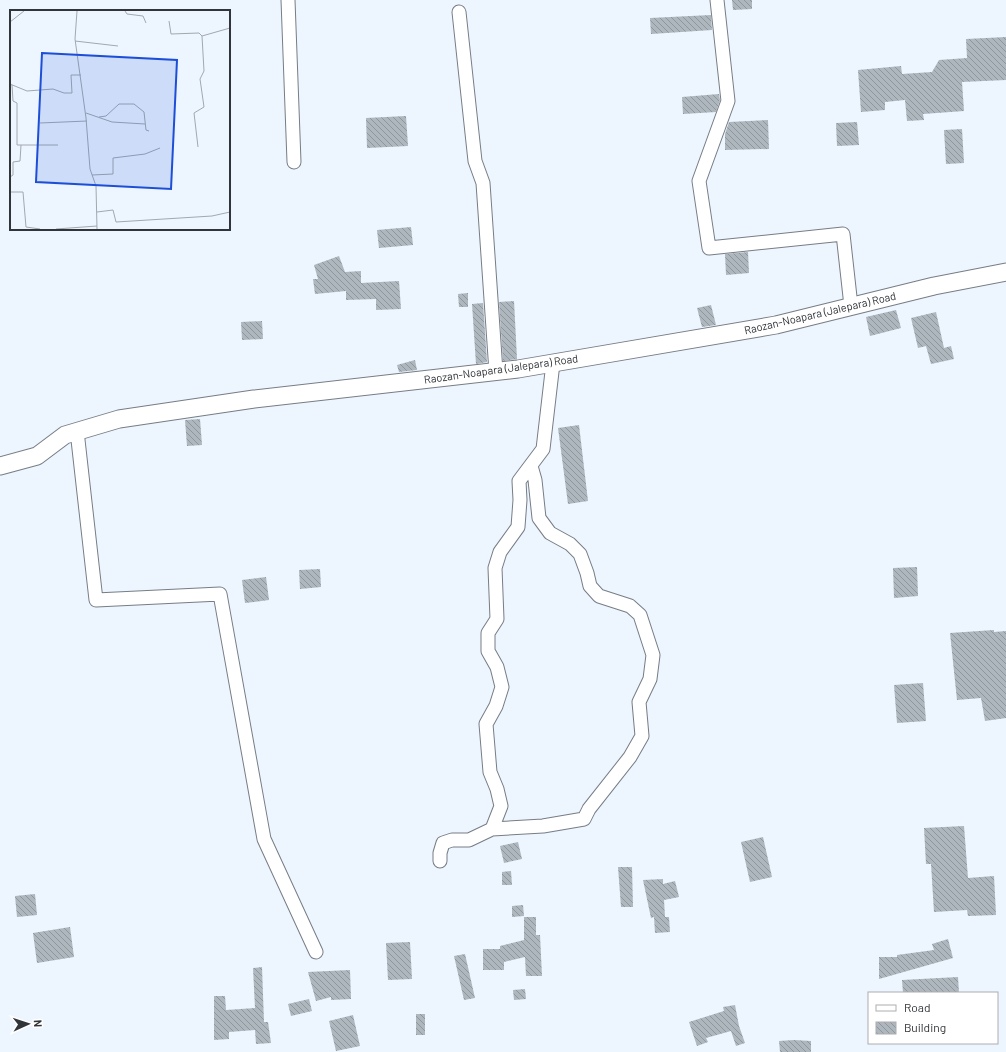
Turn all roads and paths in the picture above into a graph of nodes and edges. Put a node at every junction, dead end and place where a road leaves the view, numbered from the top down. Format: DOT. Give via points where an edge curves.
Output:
graph roads {
  1 [pos="288,0"];
  2 [pos="716,0"];
  3 [pos="459,12"];
  4 [pos="294,162"];
  5 [pos="1006,272"];
  6 [pos="851,306"];
  7 [pos="553,363"];
  8 [pos="496,372"];
  9 [pos="77,432"];
  10 [pos="0,466"];
  11 [pos="531,466"];
  12 [pos="492,829"];
  13 [pos="440,861"];
  14 [pos="316,952"];
  1 -- 4 [label="street"];
  2 -- 6 [label="street" via="728,101 699,181 708,248 843,234"];
  3 -- 8 [label="street" via="475,161 483,183"];
  5 -- 6 [label="main road, Raozan-Noapara (Jalepara) Road"];
  6 -- 7 [label="main road, Raozan-Noapara (Jalepara) Road" via="776,325"];
  7 -- 8 [label="main road, Raozan-Noapara (Jalepara) Road"];
  7 -- 11 [label="street" via="543,449"];
  8 -- 9 [label="main road, Raozan-Noapara (Jalepara) Road" via="239,401 119,418"];
  9 -- 10 [label="main road, Raozan-Noapara (Jalepara) Road" via="65,436 37,456"];
  9 -- 14 [label="street" via="96,600 220,594 264,839"];
  11 -- 12 [label="street" via="519,480 518,527 500,552 495,568 496,619 488,633 488,651 497,667 502,687 496,706 486,724 490,772 501,806"];
  11 -- 12 [label="street" via="539,518 550,532 570,544 580,554 590,586 599,596 630,606 640,615 653,655 650,679 639,702 642,736 630,757 589,808 584,819 543,826"];
  12 -- 13 [label="street" via="469,840 443,843"];
}
